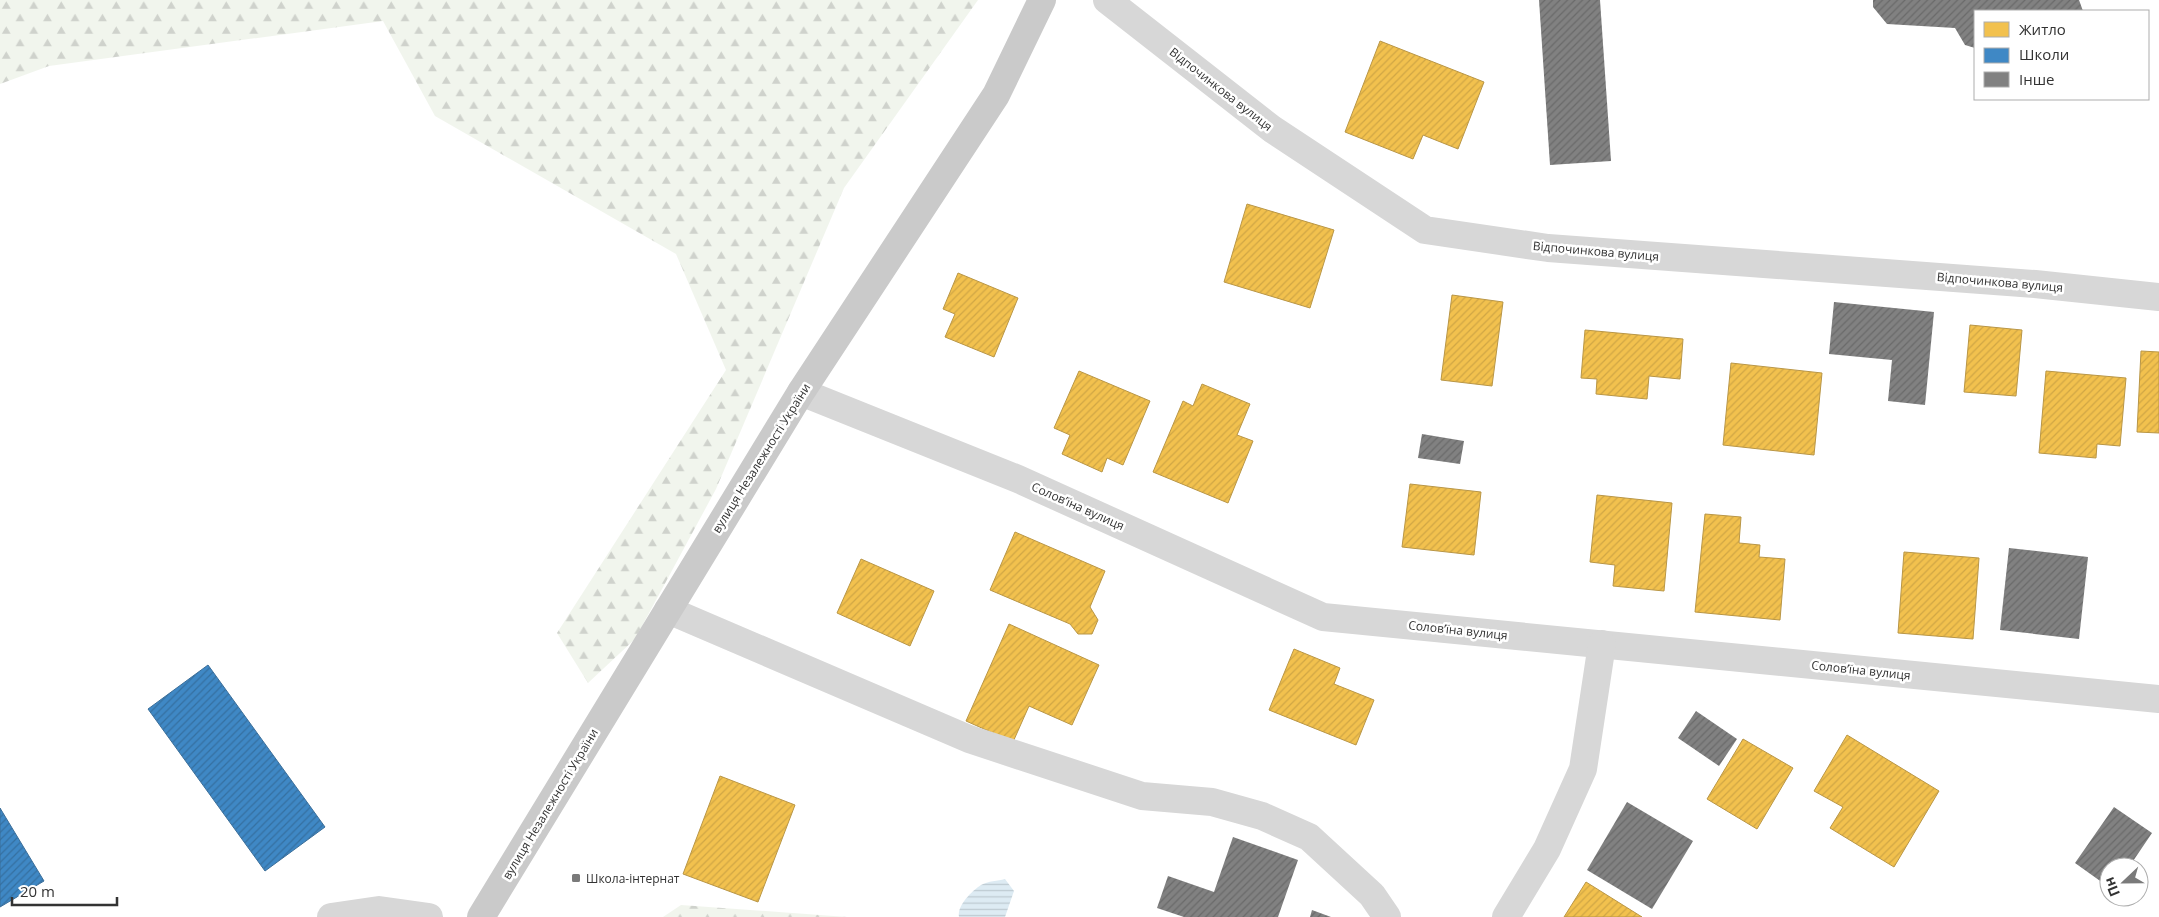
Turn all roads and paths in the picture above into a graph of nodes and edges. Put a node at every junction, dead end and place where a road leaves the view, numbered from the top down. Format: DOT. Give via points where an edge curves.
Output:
graph roads {
  1 [pos="1042,0"];
  2 [pos="1107,0"];
  3 [pos="2159,296"];
  4 [pos="802,392"];
  5 [pos="668,610"];
  6 [pos="1602,644"];
  7 [pos="2159,699"];
  8 [pos="331,917"];
  9 [pos="429,917"];
  10 [pos="481,917"];
  11 [pos="1387,917"];
  12 [pos="1506,917"];
  1 -- 4 [label="main road, вулиця Незалежності України" via="996,95"];
  2 -- 3 [label="street, Відпочинкова вулиця" via="1272,129 1425,230 1548,248"];
  4 -- 5 [label="main road, вулиця Незалежності України"];
  4 -- 6 [label="street, Соловʼїна вулиця" via="1018,479 1323,617"];
  5 -- 10 [label="main road, вулиця Незалежності України"];
  5 -- 11 [label="street" via="969,739 1142,796 1212,802 1262,816 1309,836 1372,896"];
  6 -- 7 [label="street, Соловʼїна вулиця"];
  6 -- 12 [label="street" via="1583,770 1546,849"];
  8 -- 9 [label="street" via="380,910"];
}
